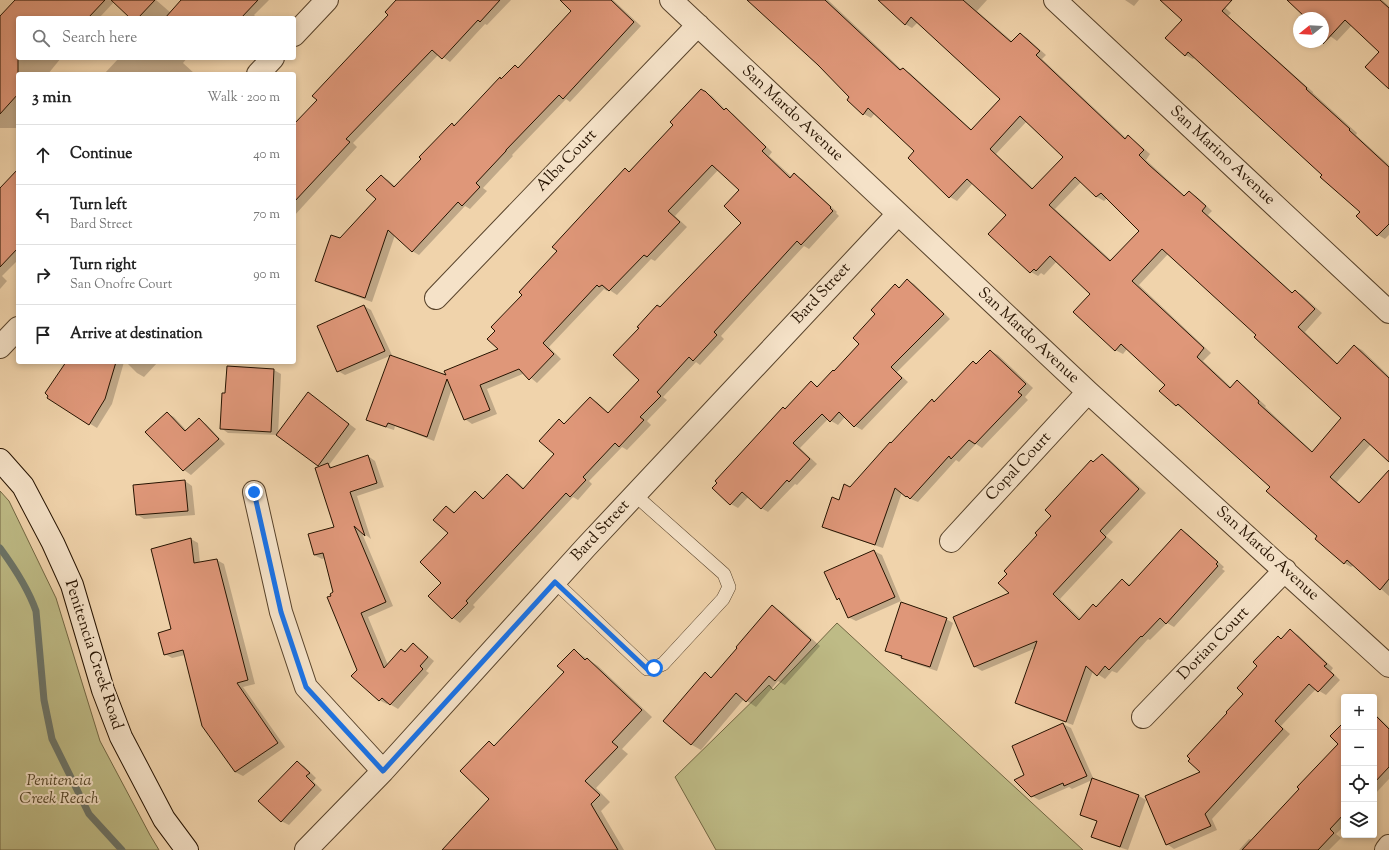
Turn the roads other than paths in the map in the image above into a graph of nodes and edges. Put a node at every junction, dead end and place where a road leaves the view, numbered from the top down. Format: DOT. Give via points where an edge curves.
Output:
graph roads {
  1 [pos="327,0"];
  2 [pos="671,0"];
  3 [pos="1055,0"];
  4 [pos="698,25"];
  5 [pos="296,33"];
  6 [pos="271,60"];
  7 [pos="260,72"];
  8 [pos="898,214"];
  9 [pos="436,298"];
  10 [pos="1389,312"];
  11 [pos="16,330"];
  12 [pos="0,347"];
  13 [pos="1088,392"];
  14 [pos="0,460"];
  15 [pos="254,492"];
  16 [pos="635,495"];
  17 [pos="950,541"];
  18 [pos="1285,570"];
  19 [pos="555,582"];
  20 [pos="1389,666"];
  21 [pos="1143,718"];
  22 [pos="383,771"];
  23 [pos="1389,846"];
  24 [pos="187,850"];
  25 [pos="306,850"];
  26 [pos="1386,850"];
  1 -- 5 [label="street"];
  2 -- 4 [label="street, San Mardo Avenue"];
  3 -- 10 [label="street, San Marino Avenue"];
  4 -- 8 [label="street, San Mardo Avenue"];
  4 -- 9 [label="street, Alba Court"];
  6 -- 7 [label="street"];
  8 -- 13 [label="street, San Mardo Avenue"];
  8 -- 16 [label="street, Bard Street"];
  11 -- 12 [label="street"];
  13 -- 17 [label="street, Copal Court"];
  13 -- 18 [label="street, San Mardo Avenue"];
  14 -- 24 [label="street, Penitencia Creek Road" via="23,486 53,543 72,585 103,690 120,737 164,819"];
  15 -- 22 [label="street" via="281,612 306,687"];
  16 -- 19 [label="street, Bard Street"];
  16 -- 19 [label="lane" via="724,574 729,586 723,598 668,659 663,664 647,669"];
  18 -- 20 [label="street, San Mardo Avenue"];
  18 -- 21 [label="street, Dorian Court"];
  19 -- 22 [label="street, Bard Street"];
  22 -- 25 [label="street, Bard Street"];
  23 -- 26 [label="street"];
}
